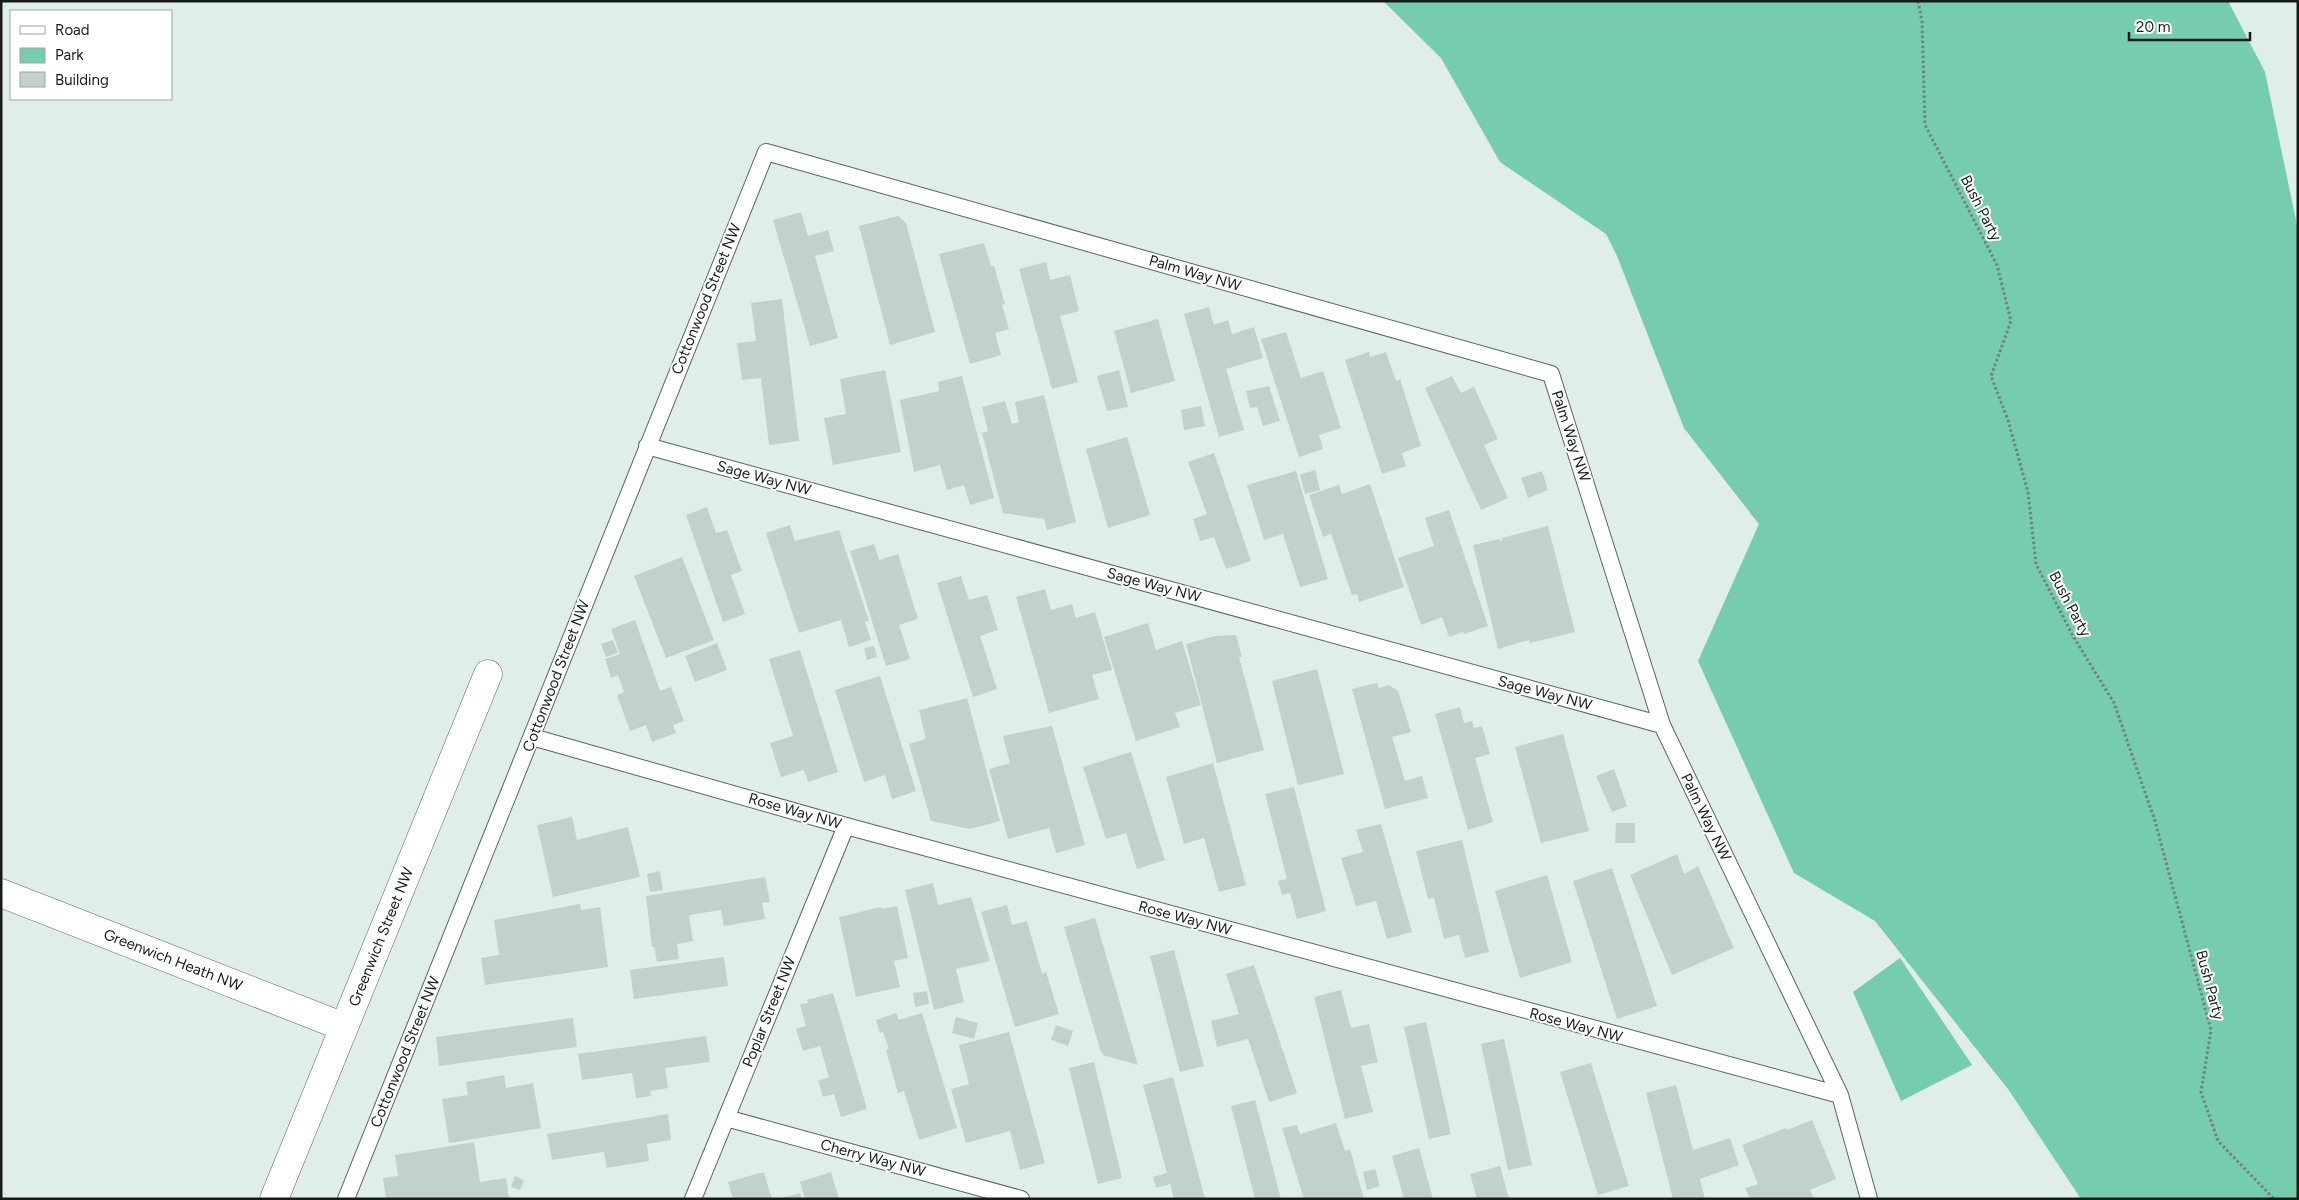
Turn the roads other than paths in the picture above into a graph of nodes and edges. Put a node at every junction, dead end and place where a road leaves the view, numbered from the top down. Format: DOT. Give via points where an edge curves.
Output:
graph roads {
  1 [pos="766,152"];
  2 [pos="647,446"];
  3 [pos="488,674"];
  4 [pos="1662,725"];
  5 [pos="532,737"];
  6 [pos="846,826"];
  7 [pos="1,893"];
  8 [pos="344,1027"];
  9 [pos="1840,1095"];
  10 [pos="726,1118"];
  11 [pos="274,1199"];
  12 [pos="346,1199"];
  13 [pos="693,1199"];
  14 [pos="1021,1199"];
  15 [pos="1869,1199"];
  1 -- 2 [label="lane, Cottonwood Street NW"];
  1 -- 4 [label="lane, Palm Way NW" via="1551,374"];
  2 -- 4 [label="lane, Sage Way NW"];
  2 -- 5 [label="lane, Cottonwood Street NW"];
  3 -- 8 [label="street, Greenwich Street NW"];
  4 -- 9 [label="lane, Palm Way NW"];
  5 -- 6 [label="lane, Rose Way NW"];
  5 -- 12 [label="lane, Cottonwood Street NW"];
  6 -- 9 [label="lane, Rose Way NW"];
  6 -- 10 [label="lane, Poplar Street NW"];
  7 -- 8 [label="street, Greenwich Heath NW"];
  8 -- 11 [label="street, Greenwich Street NW"];
  9 -- 15 [label="lane, Palm Way NW"];
  10 -- 13 [label="lane, Poplar Street NW"];
  10 -- 14 [label="lane, Cherry Way NW"];
}
